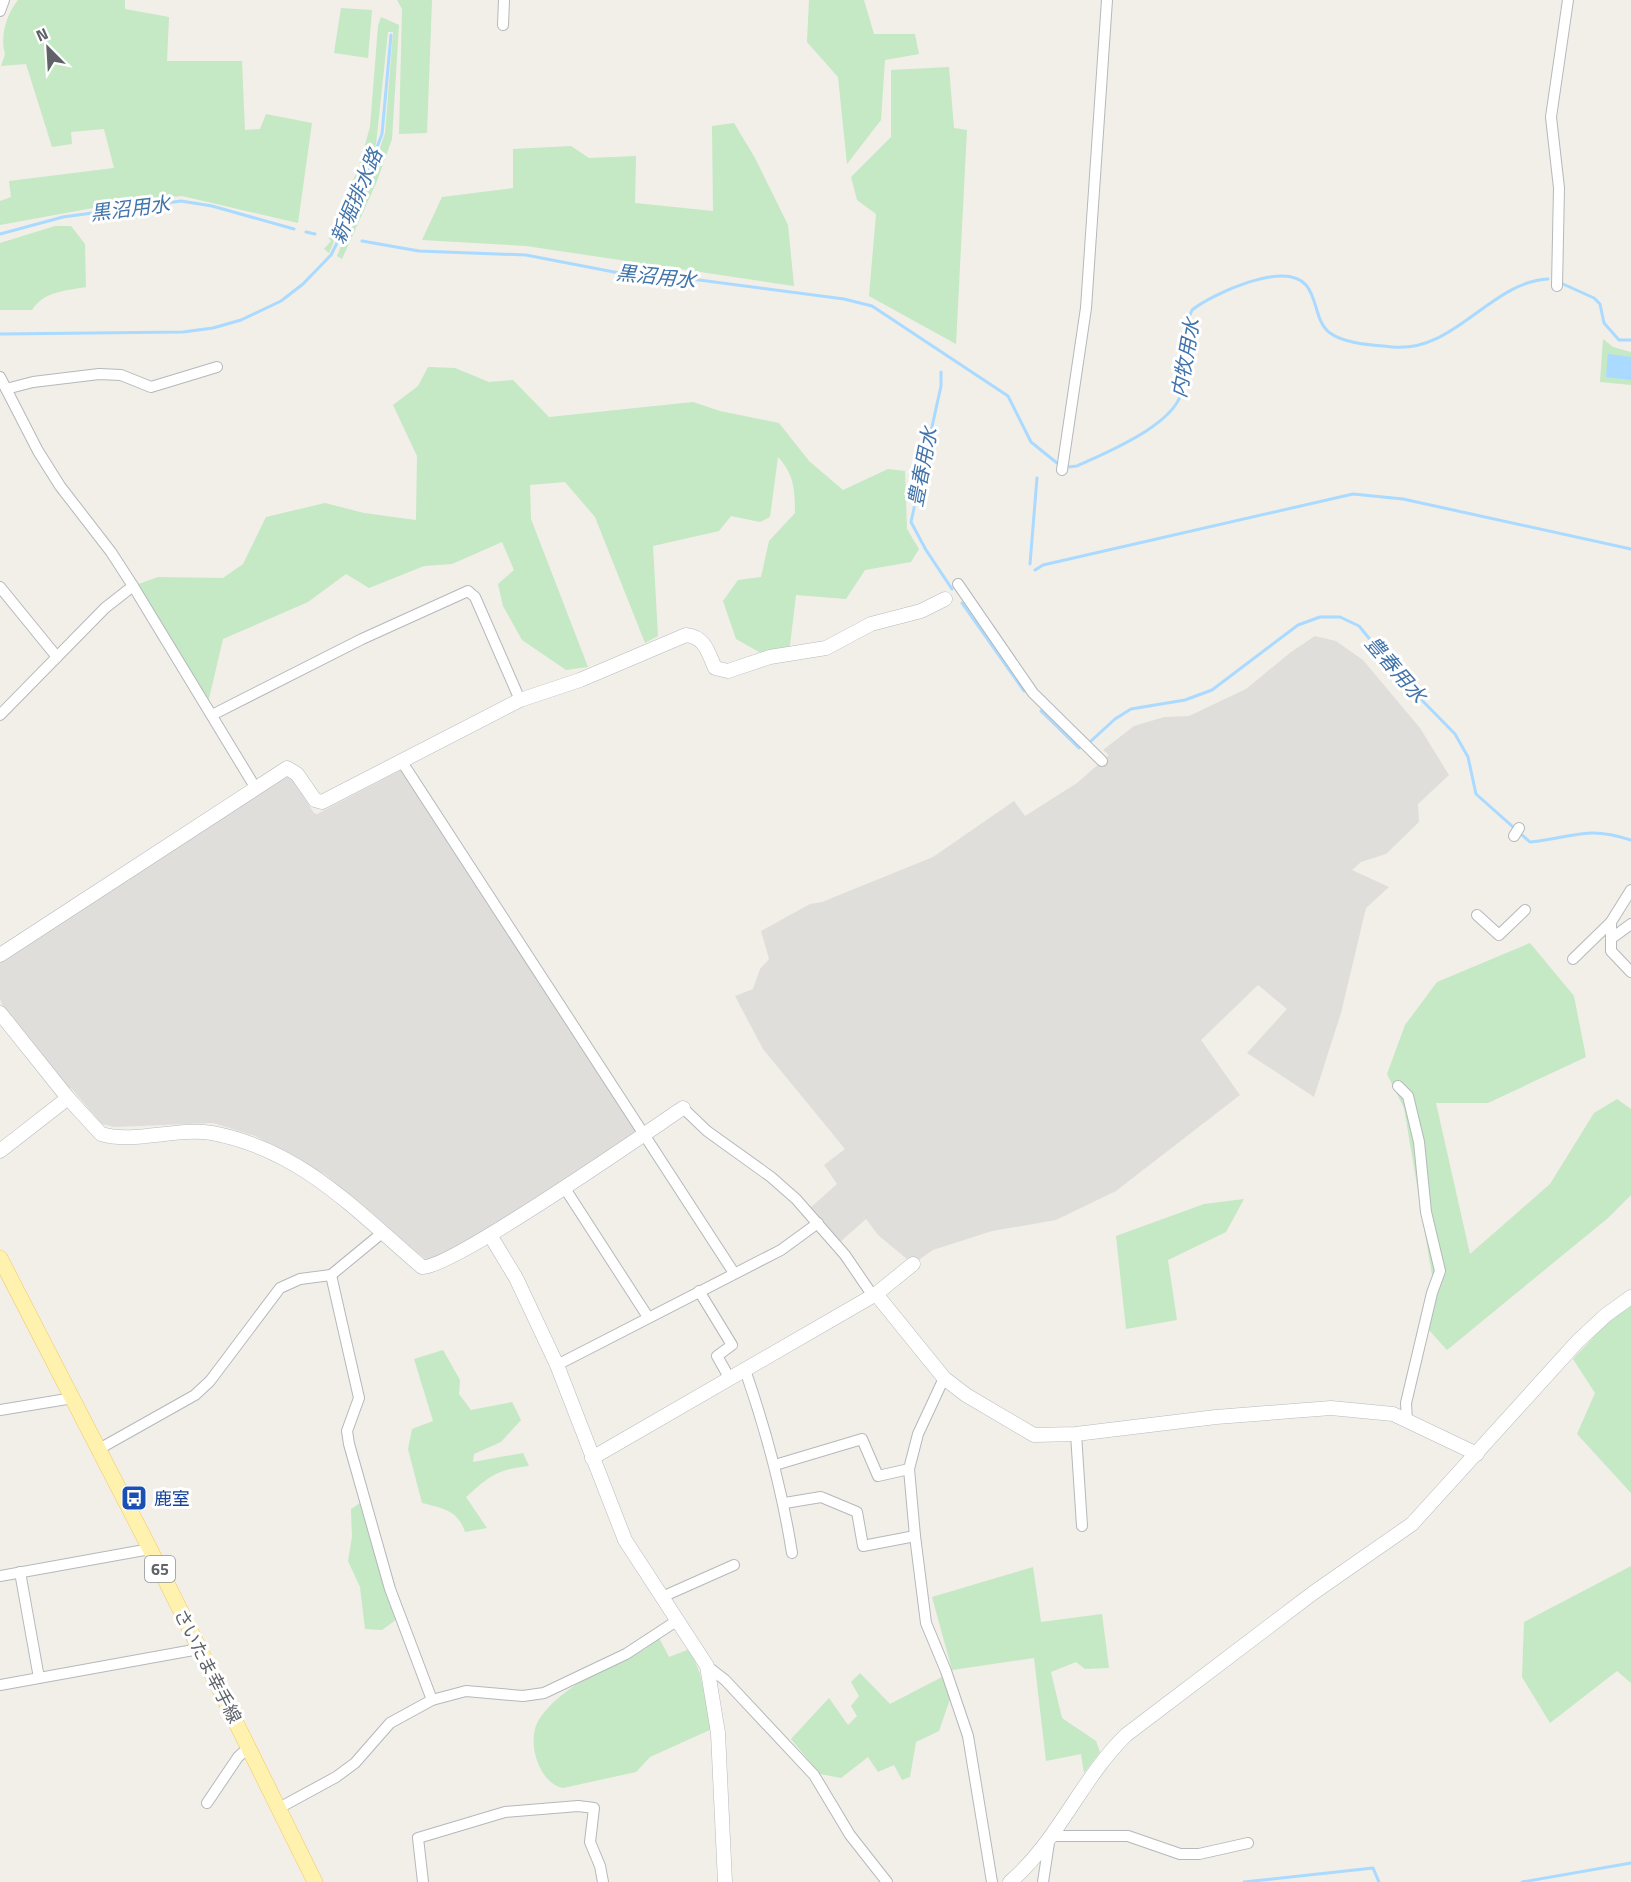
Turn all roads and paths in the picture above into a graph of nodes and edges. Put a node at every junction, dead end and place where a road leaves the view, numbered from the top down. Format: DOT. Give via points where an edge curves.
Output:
graph roads {
  1 [pos="4,0"];
  2 [pos="504,0"];
  3 [pos="1107,0"];
  4 [pos="1568,0"];
  5 [pos="0,11"];
  6 [pos="503,25"];
  7 [pos="1557,286"];
  8 [pos="218,367"];
  9 [pos="0,377"];
  10 [pos="6,389"];
  11 [pos="1062,470"];
  12 [pos="133,586"];
  13 [pos="0,587"];
  14 [pos="945,599"];
  15 [pos="57,657"];
  16 [pos="520,700"];
  17 [pos="0,715"];
  18 [pos="212,715"];
  19 [pos="1102,761"];
  20 [pos="402,762"];
  21 [pos="255,787"];
  22 [pos="1631,890"];
  23 [pos="1525,910"];
  24 [pos="1477,915"];
  25 [pos="1611,922"];
  26 [pos="1631,924"];
  27 [pos="1612,938"];
  28 [pos="0,955"];
  29 [pos="1573,959"];
  30 [pos="1631,971"];
  31 [pos="0,1013"];
  32 [pos="1398,1086"];
  33 [pos="68,1098"];
  34 [pos="683,1108"];
  35 [pos="643,1135"];
  36 [pos="0,1151"];
  37 [pos="564,1187"];
  38 [pos="818,1223"];
  39 [pos="382,1233"];
  40 [pos="490,1235"];
  41 [pos="0,1258"];
  42 [pos="913,1264"];
  43 [pos="734,1273"];
  44 [pos="331,1275"];
  45 [pos="699,1291"];
  46 [pos="875,1295"];
  47 [pos="1631,1297"];
  48 [pos="648,1317"];
  49 [pos="557,1365"];
  50 [pos="745,1370"];
  51 [pos="944,1378"];
  52 [pos="730,1379"];
  53 [pos="73,1398"];
  54 [pos="0,1410"];
  55 [pos="1407,1420"];
  56 [pos="1076,1434"];
  57 [pos="99,1449"];
  58 [pos="1477,1454"];
  59 [pos="592,1458"];
  60 [pos="775,1465"];
  61 [pos="909,1469"];
  62 [pos="785,1503"];
  63 [pos="1082,1526"];
  64 [pos="915,1536"];
  65 [pos="150,1549"];
  66 [pos="792,1553"];
  67 [pos="734,1565"];
  68 [pos="20,1572"];
  69 [pos="0,1576"];
  70 [pos="662,1597"];
  71 [pos="678,1620"];
  72 [pos="199,1649"];
  73 [pos="707,1666"];
  74 [pos="39,1678"];
  75 [pos="0,1685"];
  76 [pos="432,1700"];
  77 [pos="249,1747"];
  78 [pos="207,1803"];
  79 [pos="279,1808"];
  80 [pos="1050,1836"];
  81 [pos="1248,1843"];
  82 [pos="315,1882"];
  83 [pos="423,1882"];
  84 [pos="603,1882"];
  85 [pos="725,1882"];
  86 [pos="887,1882"];
  87 [pos="992,1882"];
  88 [pos="1010,1882"];
  89 [pos="1042,1882"];
  1 -- 5 [label="street"];
  2 -- 6 [label="street"];
  3 -- 11 [label="street" via="1086,308"];
  4 -- 7 [label="street" via="1551,117 1558,188"];
  8 -- 10 [label="street" via="151,387 121,375 99,374"];
  9 -- 10 [label="street"];
  10 -- 12 [label="street" via="60,486"];
  12 -- 15 [label="street" via="105,608"];
  12 -- 18 [label="street"];
  13 -- 15 [label="street"];
  14 -- 16 [label="street" via="921,611 871,624 826,648 770,657 728,671 715,668 703,642 686,635 580,680"];
  14 -- 19 [label="street" via="960,588 1033,693"];
  15 -- 17 [label="street"];
  16 -- 18 [label="street" via="475,597 468,591 362,639"];
  16 -- 20 [label="street"];
  18 -- 21 [label="street"];
  20 -- 21 [label="street" via="322,802 315,800 297,774 287,768"];
  20 -- 35 [label="street"];
  21 -- 28 [label="street"];
  22 -- 25 [label="street"];
  23 -- 24 [label="street" via="1499,935"];
  25 -- 27 [label="street"];
  25 -- 29 [label="street"];
  26 -- 27 [label="street"];
  27 -- 30 [label="street" via="1611,951"];
  31 -- 33 [label="street"];
  32 -- 55 [label="street" via="1408,1096 1419,1142 1426,1212 1440,1271 1406,1403"];
  33 -- 36 [label="street"];
  33 -- 39 [label="street" via="94,1128 108,1136 212,1133 272,1151 329,1184"];
  34 -- 35 [label="street"];
  34 -- 38 [label="street" via="706,1131 771,1177"];
  35 -- 37 [label="street"];
  35 -- 43 [label="street"];
  37 -- 40 [label="street"];
  37 -- 48 [label="street"];
  38 -- 43 [label="street" via="781,1250"];
  38 -- 46 [label="street"];
  39 -- 40 [label="street" via="422,1267 429,1268"];
  39 -- 44 [label="street"];
  40 -- 49 [label="street" via="516,1278"];
  41 -- 53 [label="main road, さいたま幸手線 / 65"];
  42 -- 46 [label="street"];
  43 -- 45 [label="street"];
  44 -- 57 [label="street" via="300,1279 280,1288 210,1381 195,1395"];
  44 -- 76 [label="street" via="359,1398 347,1431 349,1444 390,1589"];
  45 -- 48 [label="street"];
  45 -- 52 [label="street" via="732,1345 717,1356"];
  46 -- 50 [label="street"];
  46 -- 51 [label="street"];
  47 -- 58 [label="street" via="1578,1341"];
  48 -- 49 [label="street"];
  49 -- 59 [label="street"];
  50 -- 52 [label="street"];
  50 -- 60 [label="street"];
  51 -- 56 [label="street" via="1034,1435"];
  51 -- 61 [label="street" via="918,1434"];
  52 -- 59 [label="street"];
  53 -- 54 [label="street"];
  53 -- 57 [label="main road, さいたま幸手線 / 65"];
  55 -- 56 [label="street" via="1369,1410 1330,1408"];
  55 -- 58 [label="street"];
  56 -- 63 [label="street"];
  57 -- 65 [label="main road, さいたま幸手線 / 65"];
  58 -- 80 [label="street" via="1412,1524 1313,1593 1126,1735 1104,1756"];
  59 -- 70 [label="street" via="625,1540"];
  60 -- 61 [label="street" via="862,1439 878,1476"];
  60 -- 62 [label="street"];
  61 -- 64 [label="street"];
  62 -- 64 [label="street" via="820,1497 857,1512 863,1546"];
  62 -- 66 [label="street"];
  64 -- 87 [label="street" via="926,1623 968,1736"];
  65 -- 68 [label="street"];
  65 -- 72 [label="main road, さいたま幸手線 / 65"];
  67 -- 70 [label="street"];
  68 -- 69 [label="street"];
  68 -- 74 [label="street"];
  70 -- 71 [label="street"];
  71 -- 73 [label="street"];
  71 -- 76 [label="street" via="626,1654 544,1693 523,1696 466,1691"];
  72 -- 74 [label="street"];
  72 -- 77 [label="main road, さいたま幸手線 / 65"];
  73 -- 85 [label="street" via="717,1733"];
  73 -- 86 [label="street" via="725,1680 814,1775 850,1835"];
  74 -- 75 [label="street"];
  76 -- 79 [label="street" via="390,1723 355,1763 336,1777"];
  77 -- 78 [label="street" via="238,1756"];
  77 -- 79 [label="main road, さいたま幸手線 / 65"];
  79 -- 82 [label="main road, さいたま幸手線 / 65"];
  80 -- 81 [label="street" via="1128,1836 1180,1854 1199,1854"];
  80 -- 88 [label="street"];
  80 -- 89 [label="street"];
  83 -- 84 [label="street" via="418,1838 505,1812 578,1806 594,1808 590,1842"];
}
